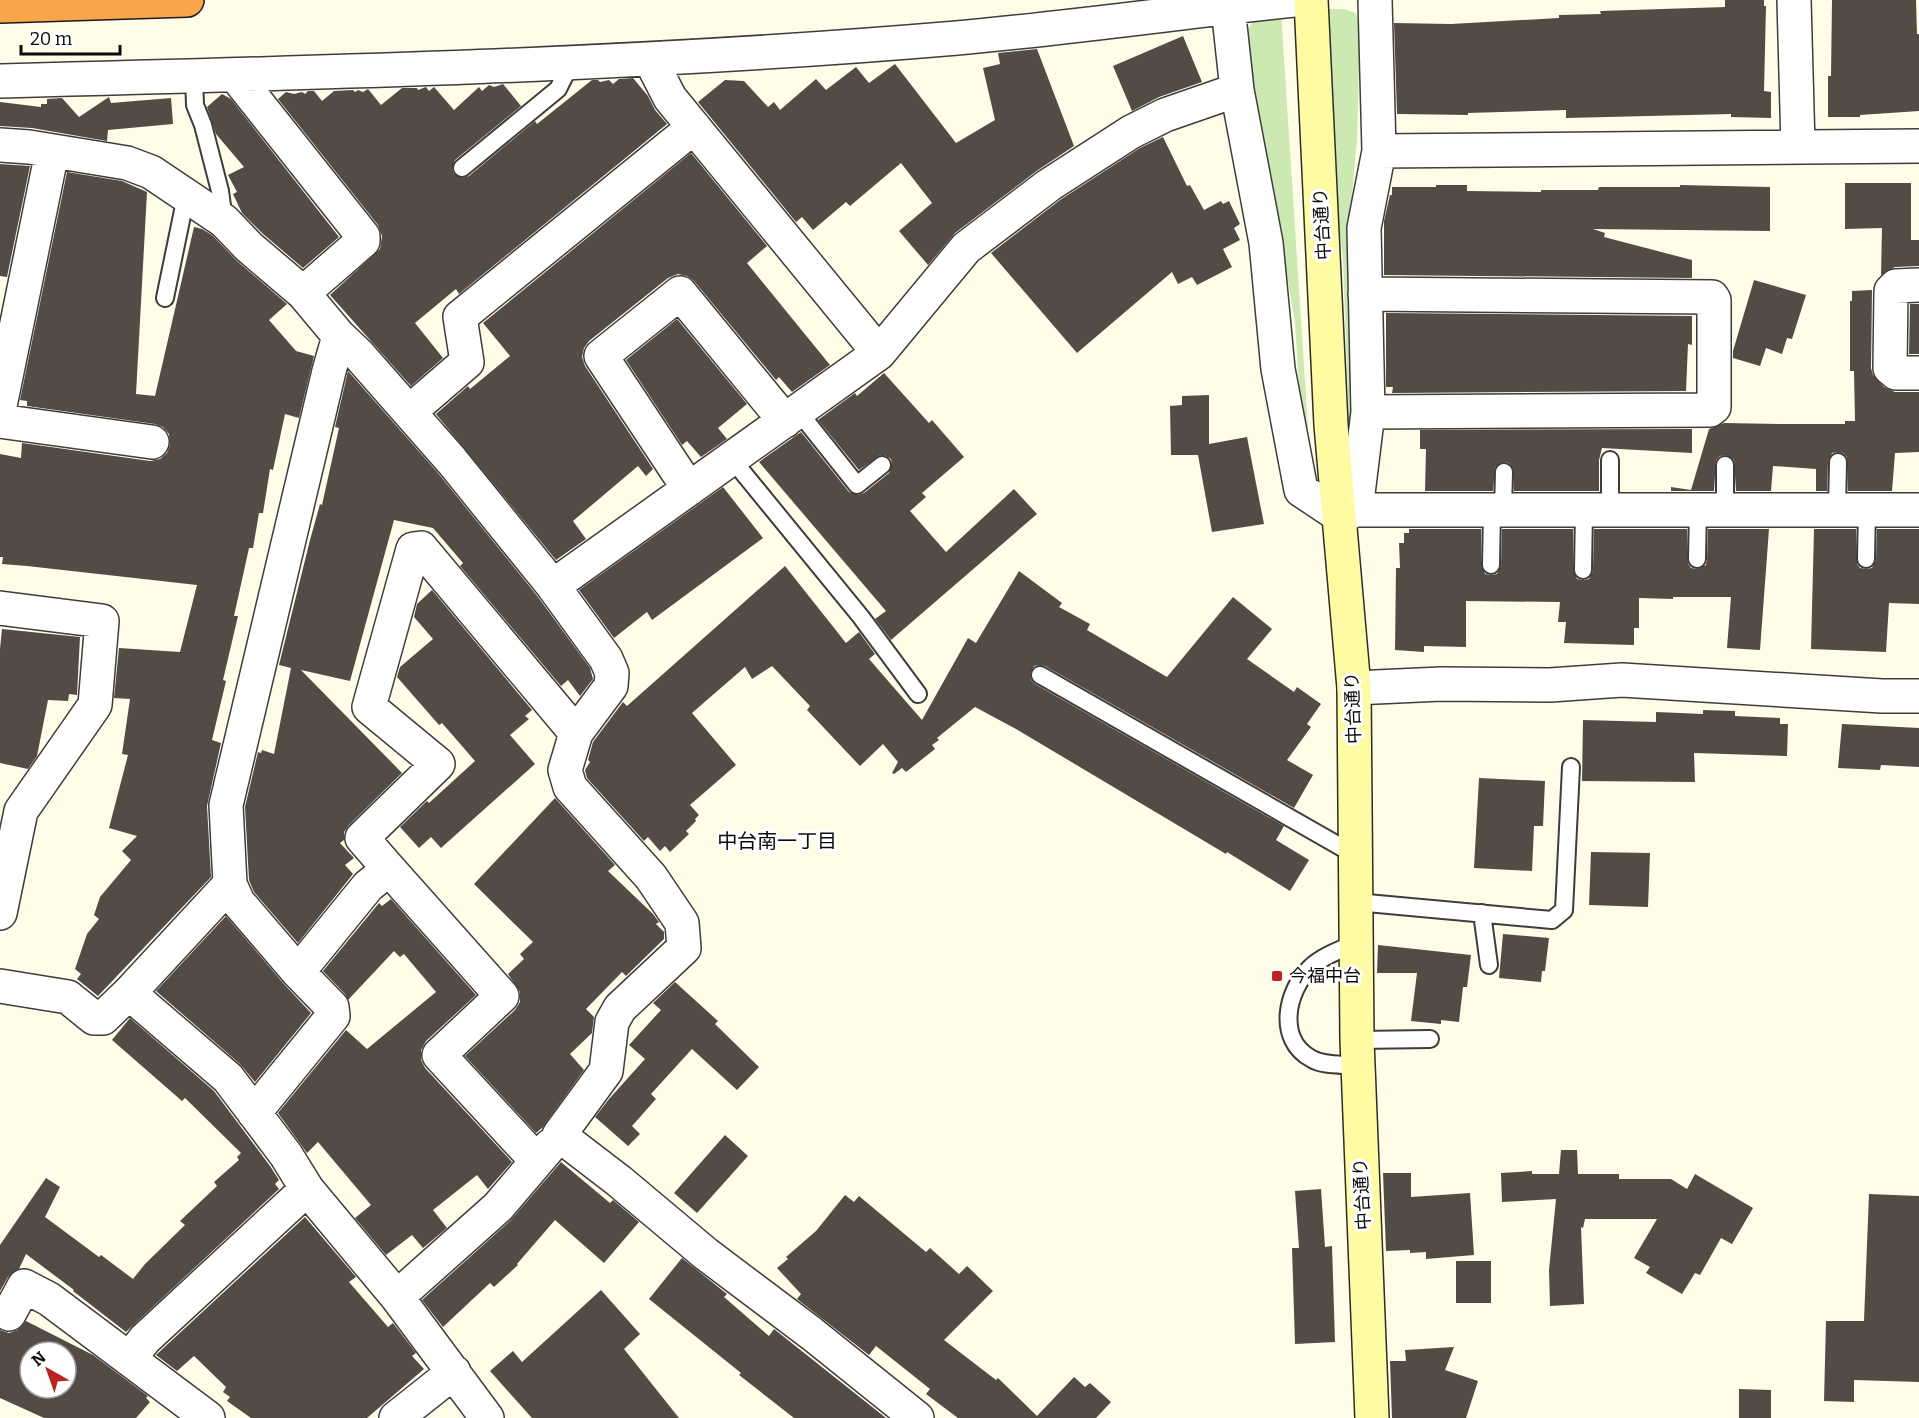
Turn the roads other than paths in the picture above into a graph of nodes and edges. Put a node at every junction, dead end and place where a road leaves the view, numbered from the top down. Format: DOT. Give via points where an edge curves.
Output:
graph roads {
  1 [pos="187,0"];
  2 [pos="1294,0"];
  3 [pos="1311,0"];
  4 [pos="1375,0"];
  5 [pos="1794,0"];
  6 [pos="0,6"];
  7 [pos="1228,7"];
  8 [pos="650,59"];
  9 [pos="571,63"];
  10 [pos="194,76"];
  11 [pos="236,76"];
  12 [pos="0,81"];
  13 [pos="1237,90"];
  14 [pos="694,127"];
  15 [pos="0,145"];
  16 [pos="1798,146"];
  17 [pos="1919,146"];
  18 [pos="1379,151"];
  19 [pos="52,152"];
  20 [pos="462,168"];
  21 [pos="186,196"];
  22 [pos="224,221"];
  23 [pos="1919,285"];
  24 [pos="303,293"];
  25 [pos="1365,294"];
  26 [pos="165,298"];
  27 [pos="339,336"];
  28 [pos="879,353"];
  29 [pos="1919,373"];
  30 [pos="0,406"];
  31 [pos="409,412"];
  32 [pos="1368,412"];
  33 [pos="792,416"];
  34 [pos="0,421"];
  35 [pos="152,442"];
  36 [pos="731,458"];
  37 [pos="1610,460"];
  38 [pos="1838,462"];
  39 [pos="882,465"];
  40 [pos="1725,465"];
  41 [pos="1504,472"];
  42 [pos="689,489"];
  43 [pos="1498,510"];
  44 [pos="1597,510"];
  45 [pos="1711,510"];
  46 [pos="1852,510"];
  47 [pos="1919,510"];
  48 [pos="1348,513"];
  49 [pos="1697,559"];
  50 [pos="1866,559"];
  51 [pos="1491,565"];
  52 [pos="1583,570"];
  53 [pos="553,586"];
  54 [pos="0,608"];
  55 [pos="1040,675"];
  56 [pos="1354,688"];
  57 [pos="918,694"];
  58 [pos="1919,696"];
  59 [pos="576,733"];
  60 [pos="1571,767"];
  61 [pos="1355,855"];
  62 [pos="389,869"];
  63 [pos="230,884"];
  64 [pos="1356,902"];
  65 [pos="0,913"];
  66 [pos="1482,913"];
  67 [pos="1356,943"];
  68 [pos="1488,965"];
  69 [pos="298,972"];
  70 [pos="0,986"];
  71 [pos="129,993"];
  72 [pos="1430,1039"];
  73 [pos="1357,1053"];
  74 [pos="254,1113"];
  75 [pos="559,1135"];
  76 [pos="536,1160"];
  77 [pos="307,1189"];
  78 [pos="397,1297"];
  79 [pos="9,1314"];
  80 [pos="129,1359"];
  81 [pos="454,1372"];
  82 [pos="208,1418"];
  83 [pos="396,1418"];
  84 [pos="487,1418"];
  85 [pos="917,1418"];
  86 [pos="1372,1418"];
  1 -- 6 [label="highway"];
  2 -- 7 [label="street"];
  3 -- 48 [label="street, 中台通り" via="1331,425"];
  4 -- 18 [label="street"];
  5 -- 16 [label="street"];
  7 -- 8 [label="street" via="958,38"];
  7 -- 13 [label="street"];
  8 -- 9 [label="street"];
  8 -- 14 [label="street" via="670,98"];
  9 -- 11 [label="street"];
  9 -- 20 [label="lane" via="558,89"];
  10 -- 11 [label="street"];
  10 -- 12 [label="street"];
  10 -- 22 [label="lane" via="195,105 220,191"];
  11 -- 24 [label="street" via="363,236 363,241"];
  13 -- 28 [label="street" via="1165,115 1131,132 1048,185 966,248"];
  13 -- 48 [label="street" via="1266,243 1278,369 1301,490"];
  14 -- 28 [label="street"];
  14 -- 31 [label="street" via="460,317 467,362"];
  15 -- 19 [label="street"];
  16 -- 17 [label="street"];
  16 -- 18 [label="street"];
  18 -- 25 [label="street" via="1364,228"];
  19 -- 21 [label="street" via="127,163 151,172"];
  19 -- 30 [label="street"];
  21 -- 22 [label="street"];
  21 -- 26 [label="lane"];
  22 -- 24 [label="street"];
  23 -- 29 [label="street" via="1896,286 1891,291 1890,368 1896,373"];
  24 -- 27 [label="street"];
  25 -- 32 [label="street"];
  25 -- 32 [label="street" via="1714,300 1714,407 1710,410"];
  27 -- 31 [label="street"];
  27 -- 63 [label="street" via="226,805"];
  28 -- 33 [label="street"];
  31 -- 53 [label="street"];
  32 -- 48 [label="street"];
  33 -- 36 [label="street"];
  33 -- 39 [label="lane" via="857,485"];
  33 -- 42 [label="street" via="680,293 600,356"];
  34 -- 35 [label="street"];
  36 -- 42 [label="street"];
  36 -- 57 [label="lane" via="861,617"];
  37 -- 44 [label="lane"];
  38 -- 46 [label="lane"];
  40 -- 45 [label="lane"];
  41 -- 43 [label="lane"];
  42 -- 53 [label="street"];
  43 -- 44 [label="street"];
  43 -- 48 [label="street"];
  43 -- 51 [label="lane"];
  44 -- 45 [label="street"];
  44 -- 52 [label="lane"];
  45 -- 46 [label="street"];
  45 -- 49 [label="lane"];
  46 -- 47 [label="street"];
  46 -- 50 [label="lane"];
  48 -- 56 [label="street, 中台通り"];
  53 -- 59 [label="street" via="612,673 611,686"];
  54 -- 65 [label="street" via="102,621 94,705 21,811"];
  55 -- 61 [label="lane"];
  56 -- 58 [label="street" via="1622,680"];
  56 -- 61 [label="street, 中台通り"];
  59 -- 62 [label="street" via="421,548 413,549 369,707 438,764 362,838"];
  59 -- 75 [label="street" via="565,770 570,787 651,877 682,923 684,948 620,1008 612,1022 606,1071"];
  60 -- 66 [label="lane" via="1564,910 1552,920"];
  61 -- 64 [label="street, 中台通り"];
  62 -- 69 [label="street" via="368,886"];
  62 -- 76 [label="street" via="502,996 439,1055"];
  63 -- 69 [label="street" via="238,902"];
  63 -- 71 [label="street"];
  64 -- 66 [label="lane"];
  64 -- 67 [label="street, 中台通り"];
  66 -- 68 [label="lane"];
  67 -- 73 [label="street, 中台通り"];
  67 -- 73 [label="lane" via="1327,955 1303,975 1289,1005 1288,1024 1291,1038 1312,1059 1324,1063"];
  69 -- 74 [label="street" via="332,1007 333,1016"];
  70 -- 71 [label="street" via="68,997 94,1018 103,1018"];
  71 -- 74 [label="street" via="228,1078"];
  72 -- 73 [label="lane"];
  73 -- 86 [label="street, 中台通り"];
  74 -- 77 [label="street"];
  75 -- 76 [label="street"];
  75 -- 85 [label="street"];
  76 -- 78 [label="street" via="498,1207"];
  77 -- 78 [label="street"];
  77 -- 80 [label="street" via="145,1339"];
  78 -- 81 [label="street"];
  79 -- 80 [label="street" via="24,1286 49,1299"];
  80 -- 82 [label="street"];
  81 -- 83 [label="street"];
  81 -- 84 [label="street"];
}
